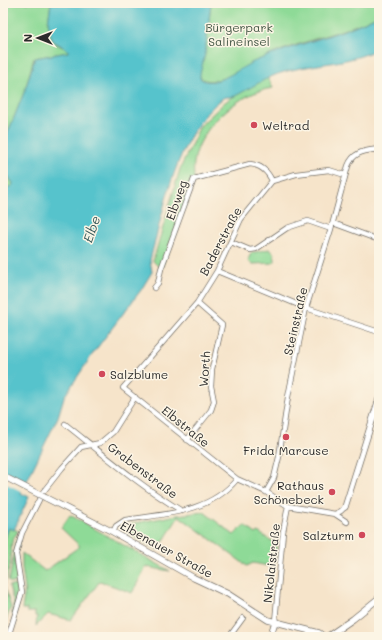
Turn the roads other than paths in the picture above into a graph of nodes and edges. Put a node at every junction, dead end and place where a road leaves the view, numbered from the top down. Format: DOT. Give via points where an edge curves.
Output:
graph roads {
  1 [pos="379,149"];
  2 [pos="345,175"];
  3 [pos="272,181"];
  4 [pos="333,223"];
  5 [pos="331,229"];
  6 [pos="379,240"];
  7 [pos="231,242"];
  8 [pos="217,271"];
  9 [pos="154,288"];
  10 [pos="197,303"];
  11 [pos="306,308"];
  12 [pos="379,332"];
  13 [pos="123,388"];
  14 [pos="135,397"];
  15 [pos="379,399"];
  16 [pos="65,424"];
  17 [pos="187,440"];
  18 [pos="92,445"];
  19 [pos="3,476"];
  20 [pos="237,479"];
  21 [pos="266,492"];
  22 [pos="288,506"];
  23 [pos="344,506"];
  24 [pos="182,511"];
  25 [pos="335,514"];
  26 [pos="347,522"];
  27 [pos="113,532"];
  28 [pos="379,598"];
  29 [pos="243,618"];
  30 [pos="275,622"];
  31 [pos="9,636"];
  32 [pos="230,637"];
  33 [pos="270,637"];
  34 [pos="324,637"];
  35 [pos="327,637"];
  1 -- 2 [label="street, Steinstraße" via="362,151 352,157"];
  2 -- 3 [label="street" via="329,170 296,174"];
  2 -- 4 [label="street, Steinstraße"];
  3 -- 7 [label="street, Baderstraße" via="241,219"];
  3 -- 9 [label="street, Elbweg" via="267,173 250,164 194,179 158,283"];
  4 -- 5 [label="street, Steinstraße"];
  4 -- 6 [label="street"];
  5 -- 7 [label="street" via="308,221 287,228 256,249 250,250"];
  5 -- 11 [label="street, Steinstraße"];
  7 -- 8 [label="street, Baderstraße"];
  8 -- 10 [label="street, Baderstraße"];
  8 -- 11 [label="street"];
  10 -- 13 [label="street, Baderstraße"];
  10 -- 17 [label="street, Worth" via="222,325 212,369 211,386 214,401 211,410"];
  11 -- 12 [label="street"];
  11 -- 21 [label="street, Steinstraße" via="279,457 274,478"];
  13 -- 14 [label="street, Elbstraße"];
  14 -- 17 [label="street, Elbstraße"];
  14 -- 18 [label="street" via="113,432 100,444"];
  15 -- 23 [label="street"];
  16 -- 18 [label="street, Grabenstraße"];
  17 -- 20 [label="street, Elbstraße"];
  18 -- 24 [label="street, Grabenstraße"];
  18 -- 31 [label="street" via="81,447 62,468 43,492 22,533 16,554 22,592"];
  19 -- 27 [label="street, Elbenauer Straße, bridge"];
  20 -- 21 [label="street, Elbstraße"];
  20 -- 24 [label="street" via="208,502"];
  21 -- 22 [label="street, Elbstraße"];
  22 -- 25 [label="street"];
  22 -- 30 [label="street, Nikolaistraße" via="283,532"];
  23 -- 25 [label="street"];
  24 -- 27 [label="street" via="124,520"];
  25 -- 26 [label="street"];
  27 -- 30 [label="street, Elbenauer Straße"];
  28 -- 35 [label="street"];
  29 -- 32 [label="street"];
  30 -- 33 [label="street"];
  30 -- 34 [label="street, Elbenauer Straße" via="319,633"];
}
